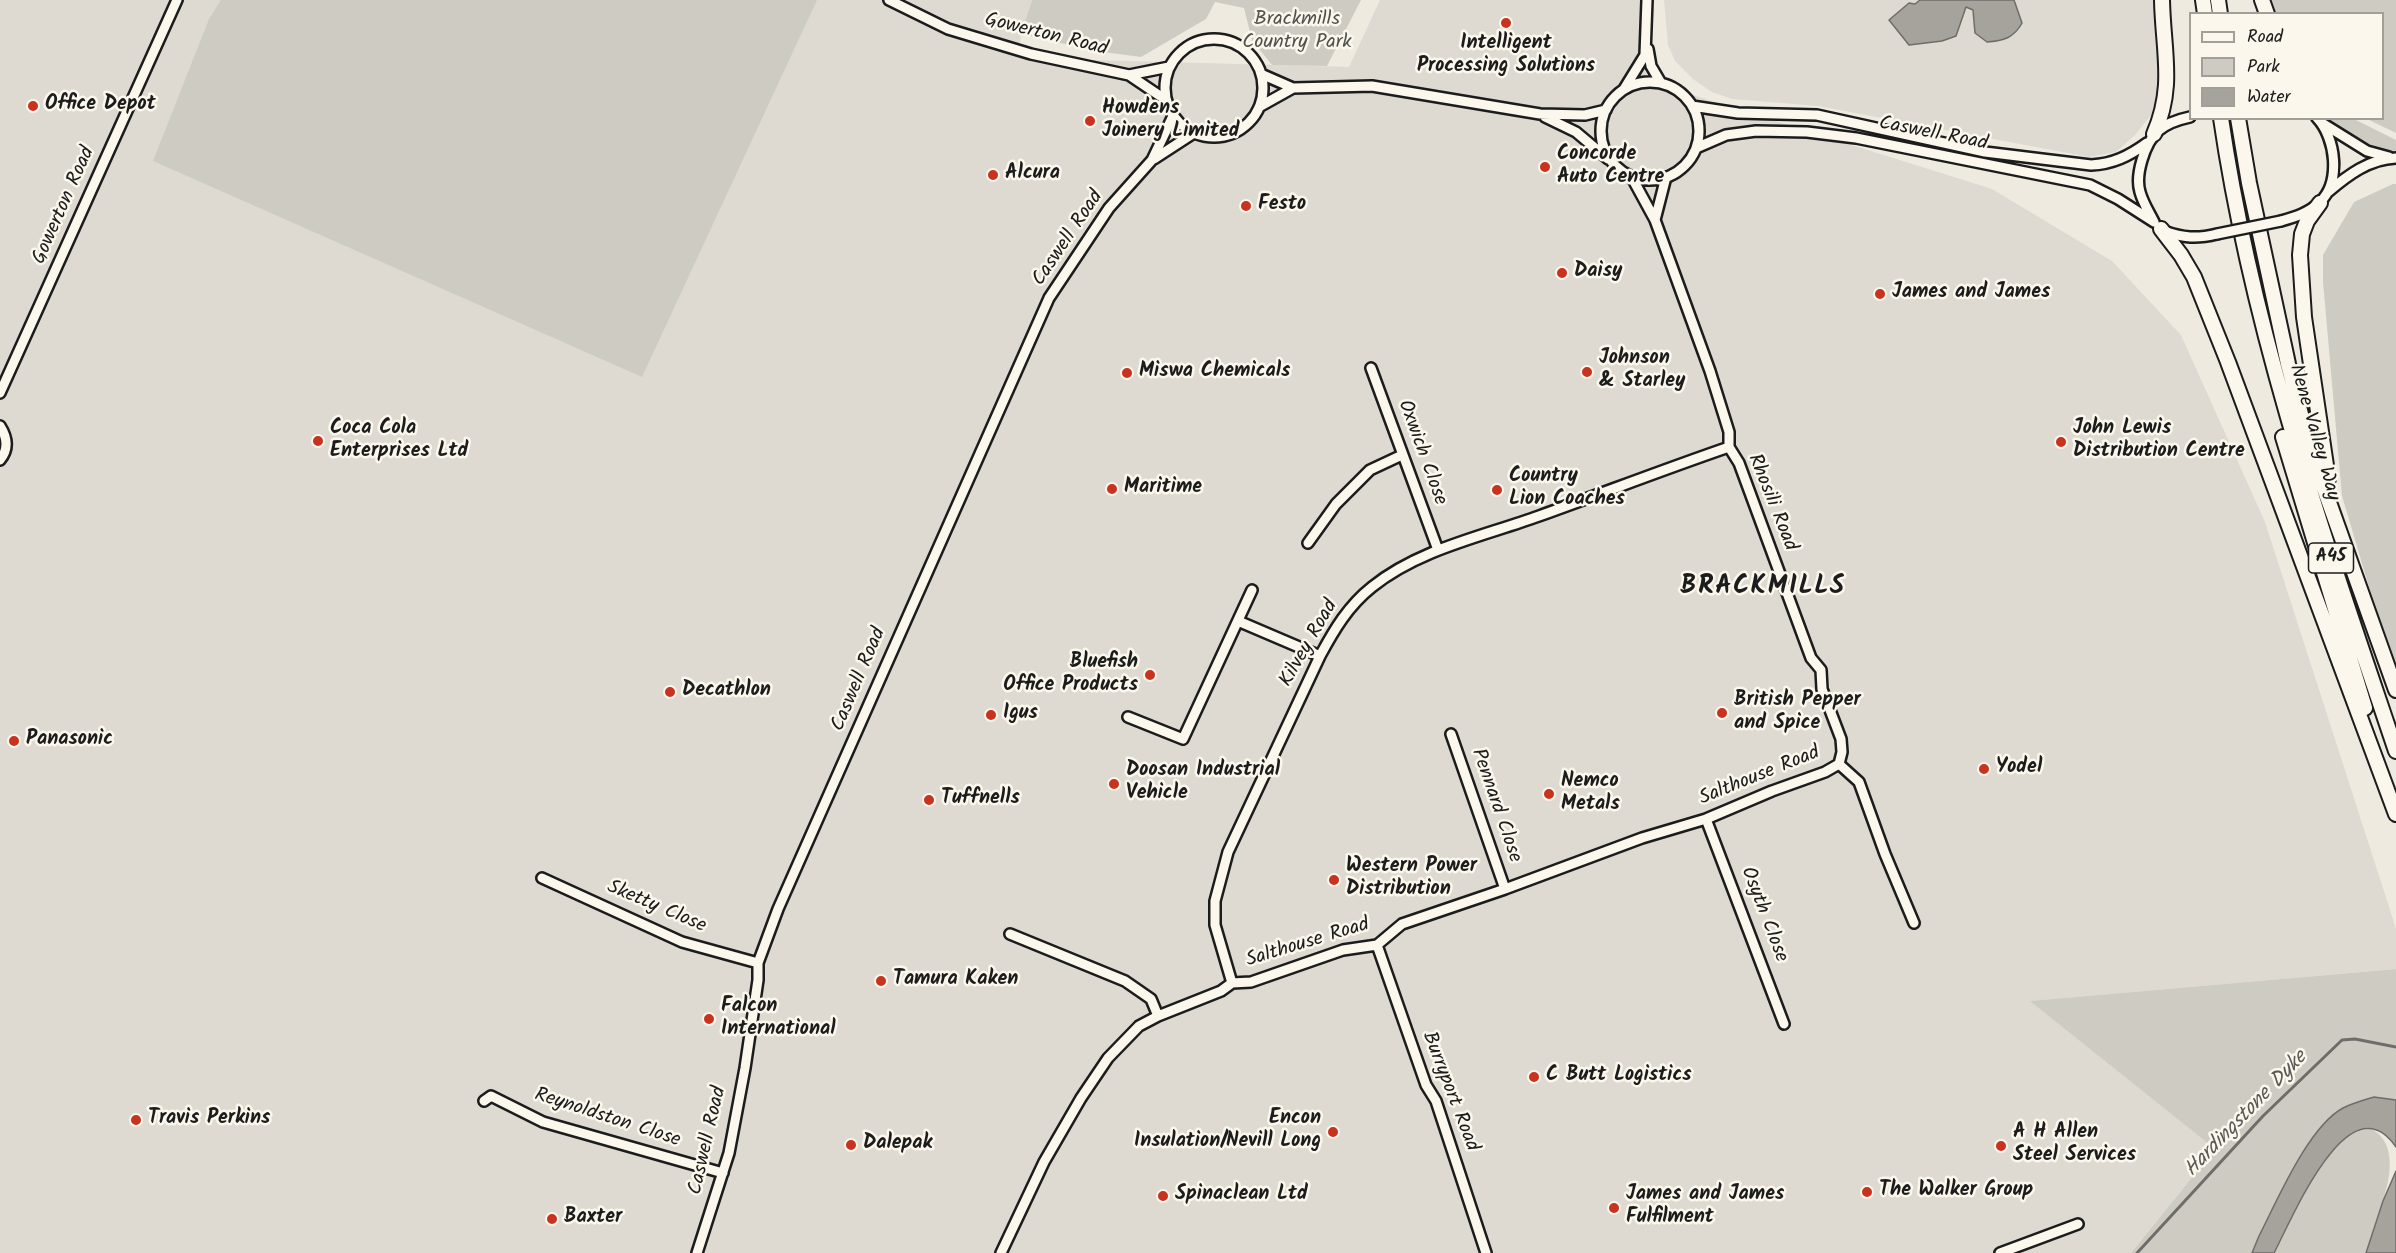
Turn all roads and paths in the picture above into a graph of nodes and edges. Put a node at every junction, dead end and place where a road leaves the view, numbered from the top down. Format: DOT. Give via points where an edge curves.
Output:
graph roads {
  1 [pos="177,0"];
  2 [pos="889,0"];
  3 [pos="1647,0"];
  4 [pos="2162,1"];
  5 [pos="1646,38"];
  6 [pos="1169,67"];
  7 [pos="1261,74"];
  8 [pos="1129,75"];
  9 [pos="1661,83"];
  10 [pos="1293,88"];
  11 [pos="1622,91"];
  12 [pos="1166,100"];
  13 [pos="1692,106"];
  14 [pos="1259,107"];
  15 [pos="1606,110"];
  16 [pos="1540,114"];
  17 [pos="1173,116"];
  18 [pos="2189,117"];
  19 [pos="2221,120"];
  20 [pos="2238,120"];
  21 [pos="2319,121"];
  22 [pos="1194,133"];
  23 [pos="2150,139"];
  24 [pos="1696,148"];
  25 [pos="2394,158"];
  26 [pos="1152,160"];
  27 [pos="1613,163"];
  28 [pos="1630,176"];
  29 [pos="1666,177"];
  30 [pos="2323,198"];
  31 [pos="1655,220"];
  32 [pos="2157,226"];
  33 [pos="2272,363"];
  34 [pos="1371,368"];
  35 [pos="0,393"];
  36 [pos="0,426"];
  37 [pos="1729,447"];
  38 [pos="1402,455"];
  39 [pos="0,460"];
  40 [pos="2332,508"];
  41 [pos="1308,543"];
  42 [pos="1438,550"];
  43 [pos="1252,590"];
  44 [pos="1238,621"];
  45 [pos="1320,656"];
  46 [pos="2396,690"];
  47 [pos="1128,717"];
  48 [pos="1451,734"];
  49 [pos="2396,750"];
  50 [pos="1839,764"];
  51 [pos="2396,814"];
  52 [pos="1706,819"];
  53 [pos="542,878"];
  54 [pos="1505,889"];
  55 [pos="1914,922"];
  56 [pos="1010,934"];
  57 [pos="1377,945"];
  58 [pos="759,963"];
  59 [pos="1232,983"];
  60 [pos="1158,1016"];
  61 [pos="1784,1024"];
  62 [pos="484,1101"];
  63 [pos="723,1173"];
  64 [pos="2078,1224"];
  65 [pos="697,1253"];
  66 [pos="1001,1253"];
  67 [pos="1486,1253"];
  68 [pos="2000,1253"];
  1 -- 35 [label="street, Gowerton Road"];
  2 -- 8 [label="street, Gowerton Road" via="948,28 1031,54"];
  3 -- 5 [label="street"];
  4 -- 23 [label="highway" via="2167,91 2160,120"];
  5 -- 9 [label="street" via="1651,66"];
  5 -- 11 [label="street" via="1645,55"];
  6 -- 7 [label="street" via="1192,44 1220,39 1244,49"];
  6 -- 8 [label="street, Gowerton Road"];
  6 -- 12 [label="street"];
  7 -- 10 [label="street"];
  7 -- 14 [label="street" via="1263,91"];
  8 -- 12 [label="street, Gowerton Road"];
  9 -- 11 [label="street" via="1641,83"];
  9 -- 13 [label="street" via="1679,91"];
  10 -- 14 [label="street"];
  10 -- 16 [label="street" via="1372,86"];
  11 -- 15 [label="street"];
  12 -- 17 [label="street"];
  13 -- 23 [label="street, Caswell Road" via="1738,113 1817,115 1985,152 2091,165 2123,158"];
  13 -- 24 [label="street" via="1699,126"];
  14 -- 22 [label="street" via="1239,130 1224,136"];
  15 -- 16 [label="street" via="1585,115"];
  15 -- 27 [label="street" via="1602,138"];
  16 -- 27 [label="street" via="1576,132"];
  17 -- 22 [label="street"];
  17 -- 26 [label="street, Caswell Road"];
  18 -- 23 [label="street, Caswell Road" via="2170,123"];
  19 -- 33 [label="highway, Nene Valley Way / A45" via="2231,186"];
  20 -- 40 [label="highway, Nene Valley Way / A45" via="2288,364 2310,449"];
  21 -- 25 [label="street" via="2367,151"];
  21 -- 30 [label="street" via="2334,162"];
  22 -- 26 [label="street, Caswell Road"];
  23 -- 32 [label="street" via="2139,169 2139,191"];
  24 -- 29 [label="street" via="1679,171"];
  24 -- 32 [label="street, Caswell Road" via="1726,135 1756,131 1856,138 2090,184"];
  25 -- 30 [label="street, Caswell Road" via="2369,163"];
  26 -- 58 [label="street, Caswell Road" via="1109,208 1049,298 824,802"];
  27 -- 28 [label="street"];
  28 -- 29 [label="street" via="1642,180"];
  28 -- 31 [label="street, Rhosili Road"];
  29 -- 31 [label="street"];
  30 -- 32 [label="street, Caswell Road, bridge" via="2307,212 2281,221 2205,237 2184,238"];
  30 -- 40 [label="highway" via="2307,221 2300,255 2304,317"];
  31 -- 37 [label="street, Rhosili Road" via="1710,371"];
  32 -- 51 [label="highway" via="2194,278"];
  33 -- 49 [label="highway, Nene Valley Way / A45" via="2313,507"];
  33 -- 51 [label="highway" via="2280,425 2291,468"];
  34 -- 38 [label="street, Oxwich Close"];
  36 -- 39 [label="street" via="6,441"];
  37 -- 42 [label="street, Kilvey Road"];
  37 -- 50 [label="street, Rhosili Road" via="1739,463 1811,658 1821,670 1822,689 1841,740"];
  38 -- 41 [label="street" via="1370,470 1336,504"];
  38 -- 42 [label="street, Oxwich Close"];
  40 -- 46 [label="highway, Nene Valley Way / A45"];
  42 -- 45 [label="street, Kilvey Road" via="1387,576 1368,591 1344,615"];
  43 -- 44 [label="street"];
  44 -- 45 [label="street"];
  44 -- 47 [label="street" via="1183,739"];
  45 -- 59 [label="street, Kilvey Road" via="1228,852 1215,901 1215,925"];
  48 -- 54 [label="street, Pennard Close"];
  50 -- 52 [label="street, Salthouse Road"];
  50 -- 55 [label="street" via="1859,782"];
  52 -- 54 [label="street, Salthouse Road" via="1642,838"];
  52 -- 61 [label="street, Osyth Close"];
  53 -- 58 [label="street, Sketty Close" via="682,942"];
  54 -- 57 [label="street, Salthouse Road" via="1402,924"];
  56 -- 60 [label="street" via="1125,981 1151,999"];
  57 -- 59 [label="street, Salthouse Road" via="1343,950 1251,982"];
  57 -- 67 [label="street, Burryport Road" via="1426,1084 1436,1101"];
  58 -- 63 [label="street, Caswell Road" via="745,1068"];
  59 -- 60 [label="street, Salthouse Road"];
  60 -- 66 [label="street, Salthouse Road" via="1139,1026 1118,1047 1081,1098 1044,1162"];
  62 -- 63 [label="street, Reynoldston Close" via="491,1096 543,1122"];
  63 -- 65 [label="street, Caswell Road"];
  64 -- 68 [label="street"];
}
